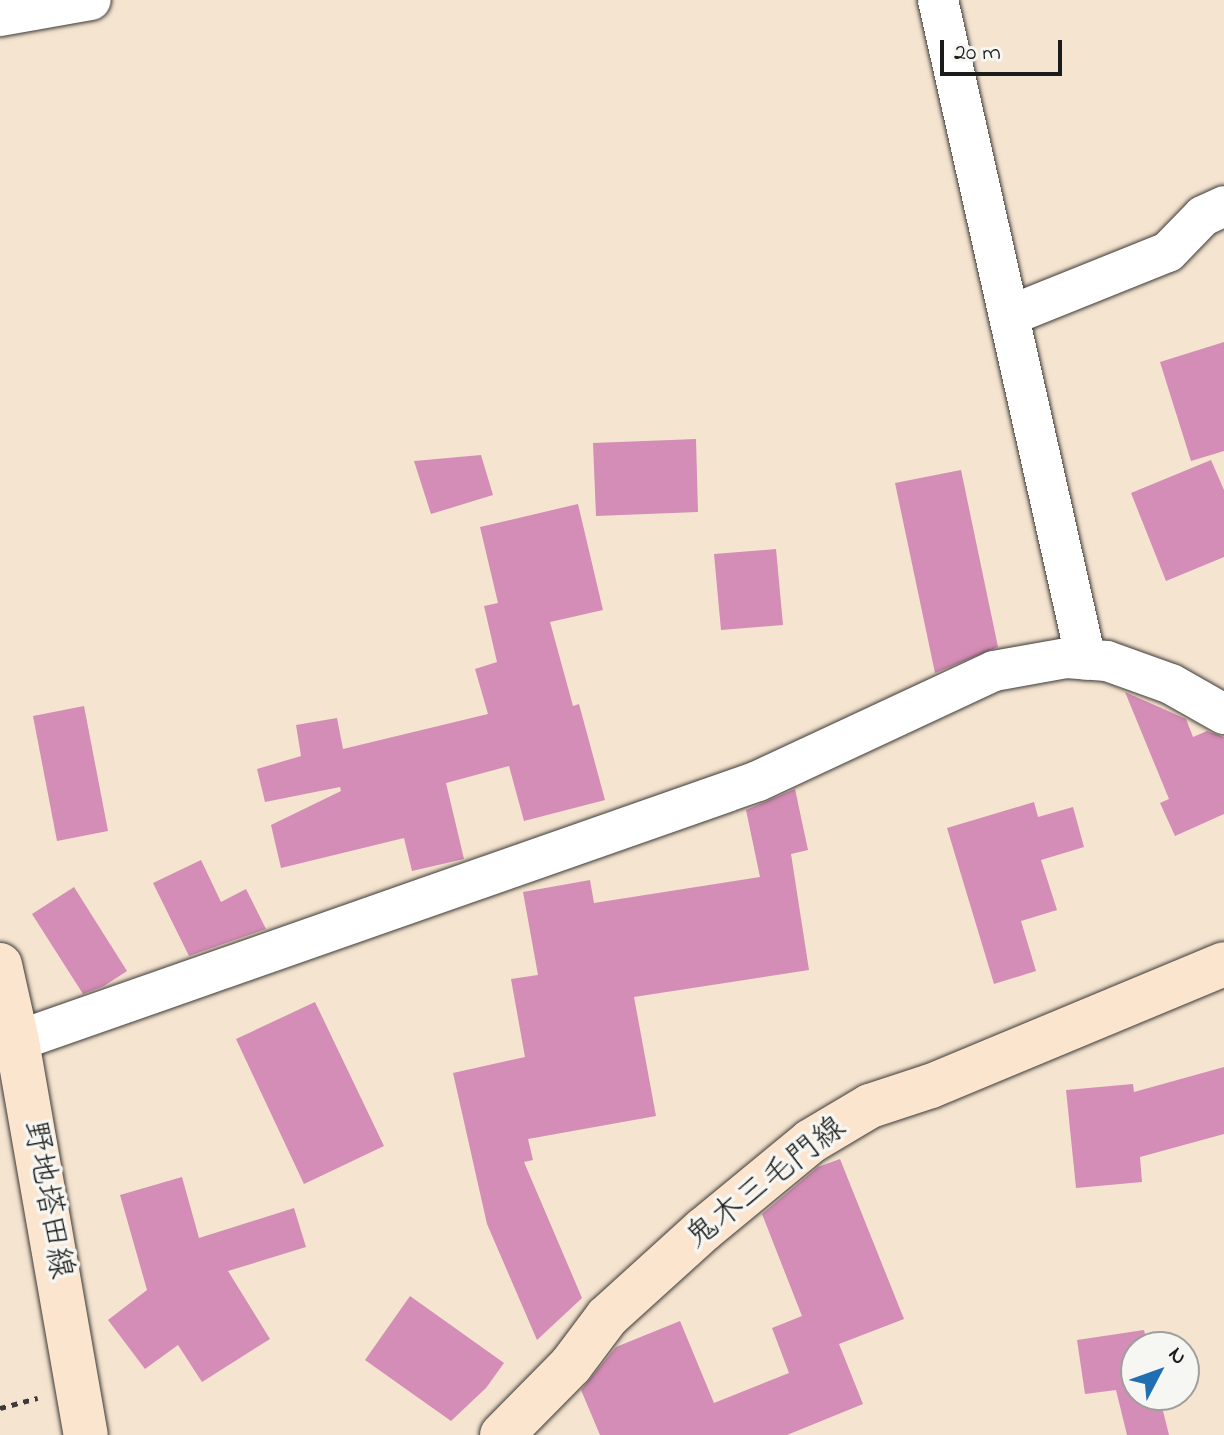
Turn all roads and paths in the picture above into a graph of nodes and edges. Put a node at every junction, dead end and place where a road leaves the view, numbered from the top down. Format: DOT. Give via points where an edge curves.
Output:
graph roads {
  1 [pos="91,0"];
  2 [pos="938,0"];
  3 [pos="0,16"];
  4 [pos="1224,206"];
  5 [pos="1011,315"];
  6 [pos="1086,660"];
  7 [pos="1224,714"];
  8 [pos="1224,964"];
  9 [pos="0,965"];
  10 [pos="17,1041"];
  11 [pos="86,1435"];
  12 [pos="502,1435"];
  1 -- 3 [label="street"];
  2 -- 5 [label="street"];
  4 -- 5 [label="street" via="1203,216 1168,252"];
  5 -- 6 [label="street"];
  6 -- 7 [label="street" via="1107,661 1171,684"];
  6 -- 10 [label="street" via="1066,658 994,671 758,781"];
  8 -- 12 [label="main road, 鬼木三毛門線" via="931,1086 870,1106 811,1141 607,1317 571,1365"];
  9 -- 10 [label="main road, 野地塔田線"];
  10 -- 11 [label="main road, 野地塔田線"];
}
